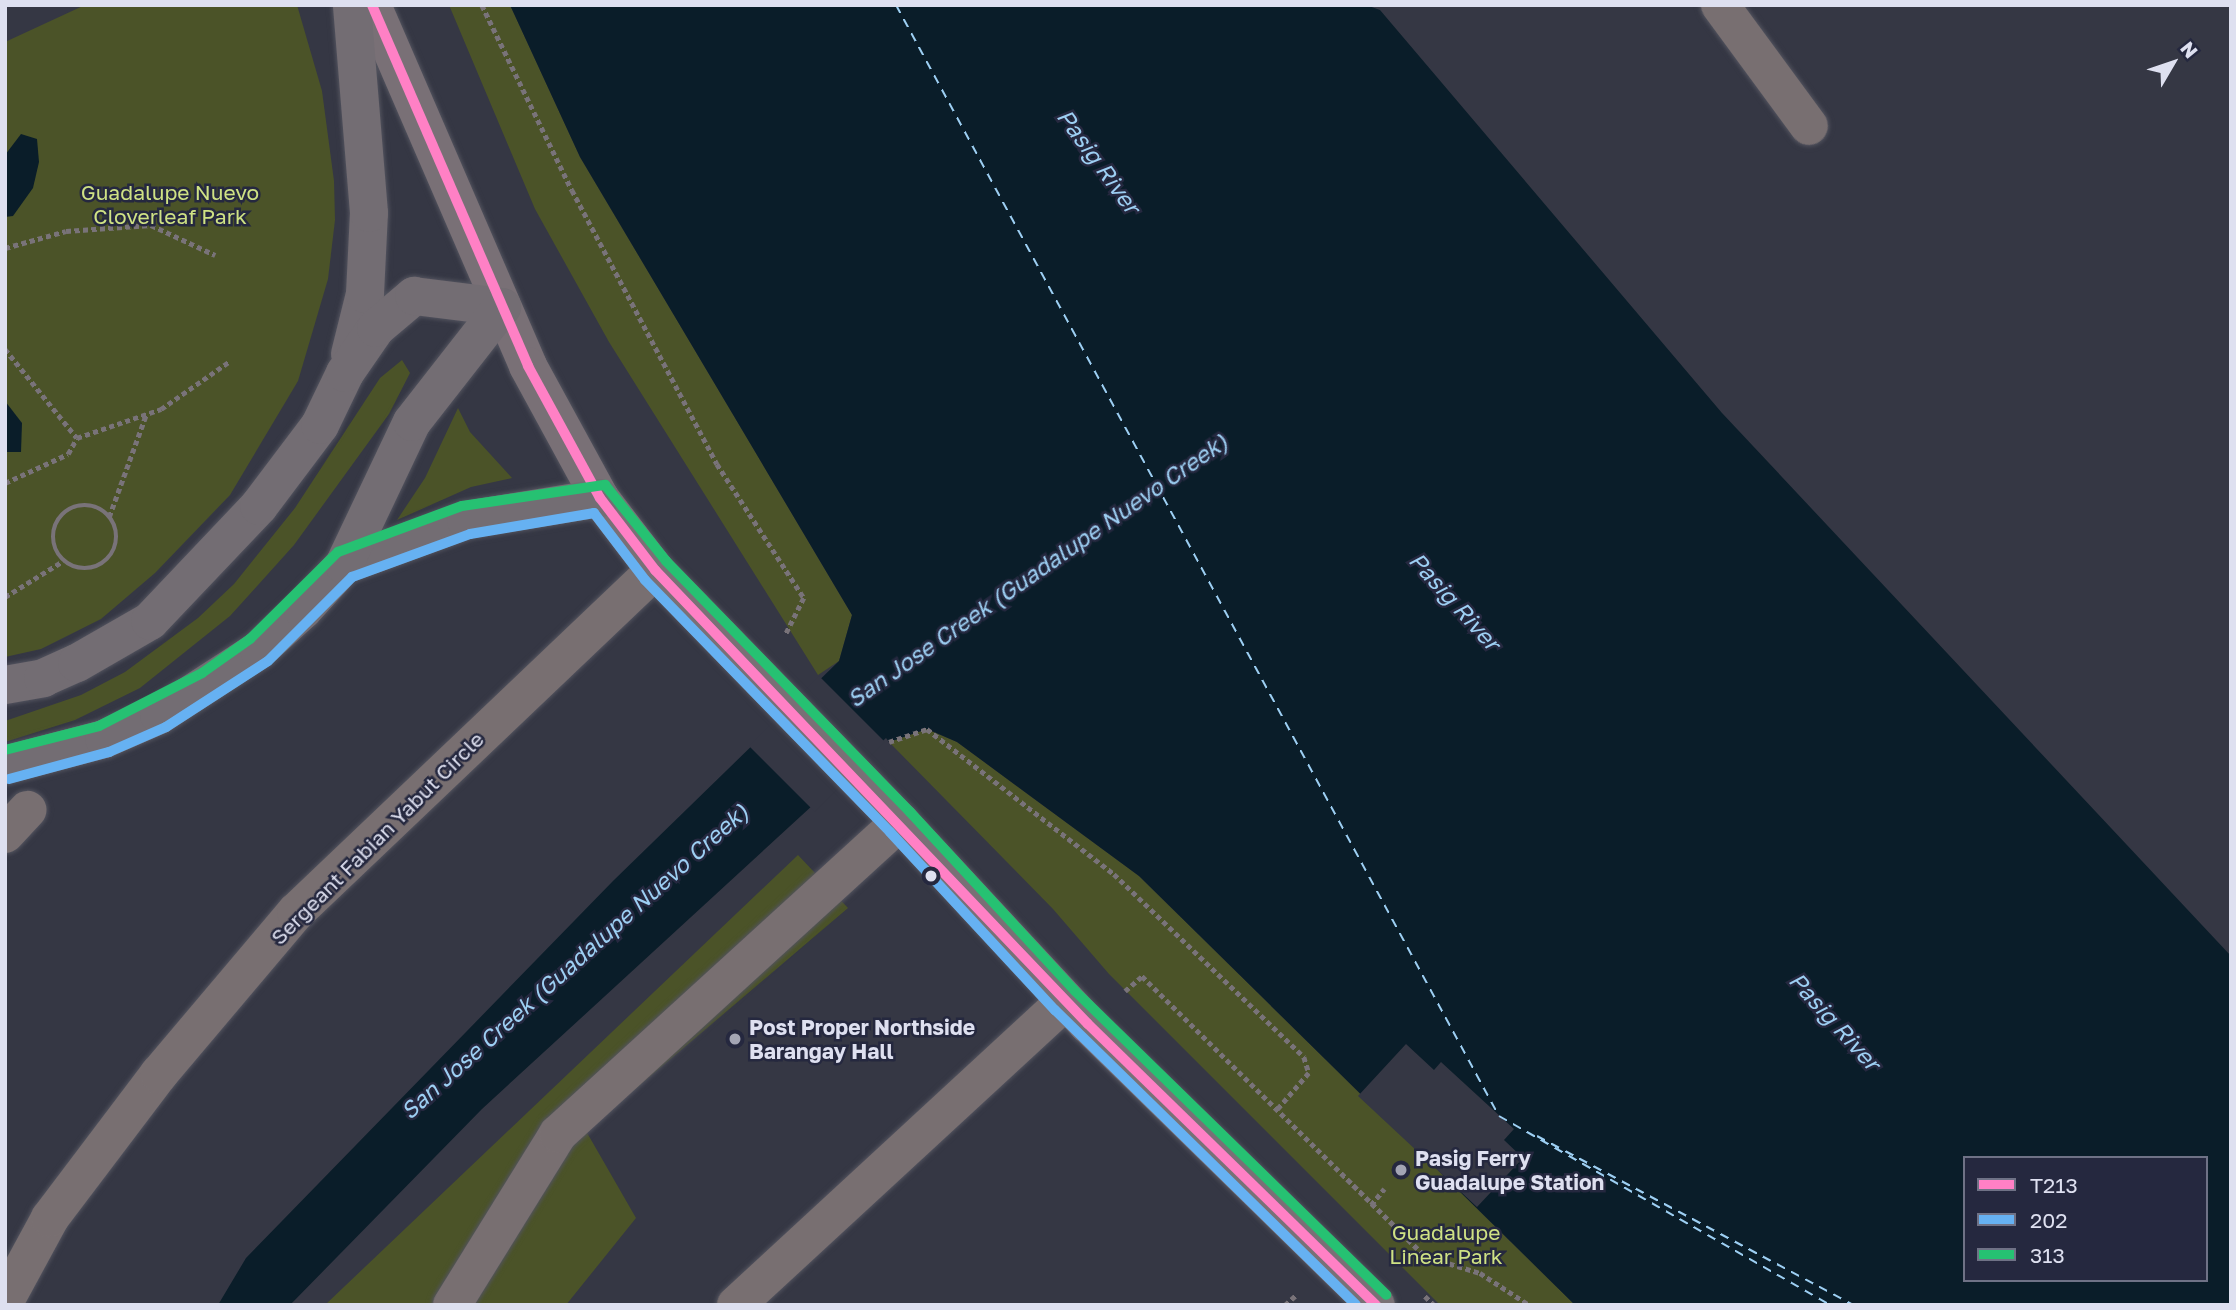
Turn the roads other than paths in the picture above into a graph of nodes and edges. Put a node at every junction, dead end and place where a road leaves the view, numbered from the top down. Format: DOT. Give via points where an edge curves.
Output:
graph roads {
  1 [pos="352,5"];
  2 [pos="372,5"];
  3 [pos="1720,5"];
  4 [pos="1809,126"];
  5 [pos="502,307"];
  6 [pos="345,373"];
  7 [pos="600,498"];
  8 [pos="344,565"];
  9 [pos="655,570"];
  10 [pos="5,685"];
  11 [pos="5,765"];
  12 [pos="900,822"];
  13 [pos="1077,1013"];
  14 [pos="5,1301"];
  15 [pos="453,1305"];
  16 [pos="736,1305"];
  17 [pos="1376,1305"];
  1 -- 6 [label="highway" via="369,212 365,294"];
  2 -- 5 [label="main road"];
  3 -- 4 [label="street"];
  5 -- 6 [label="highway" via="414,296 376,328"];
  5 -- 7 [label="main road" via="528,366"];
  5 -- 8 [label="highway" via="412,422"];
  6 -- 10 [label="highway" via="320,425 259,506 150,621 77,663 43,678"];
  7 -- 8 [label="highway" via="466,520"];
  7 -- 9 [label="main road"];
  8 -- 11 [label="highway" via="259,650 210,685 159,715 104,738"];
  9 -- 12 [label="main road"];
  9 -- 14 [label="street, Sergeant Fabian Yabut Circle" via="296,912 159,1074 50,1218"];
  12 -- 13 [label="main road"];
  12 -- 15 [label="street" via="558,1134"];
  13 -- 16 [label="street"];
  13 -- 17 [label="main road"];
}
